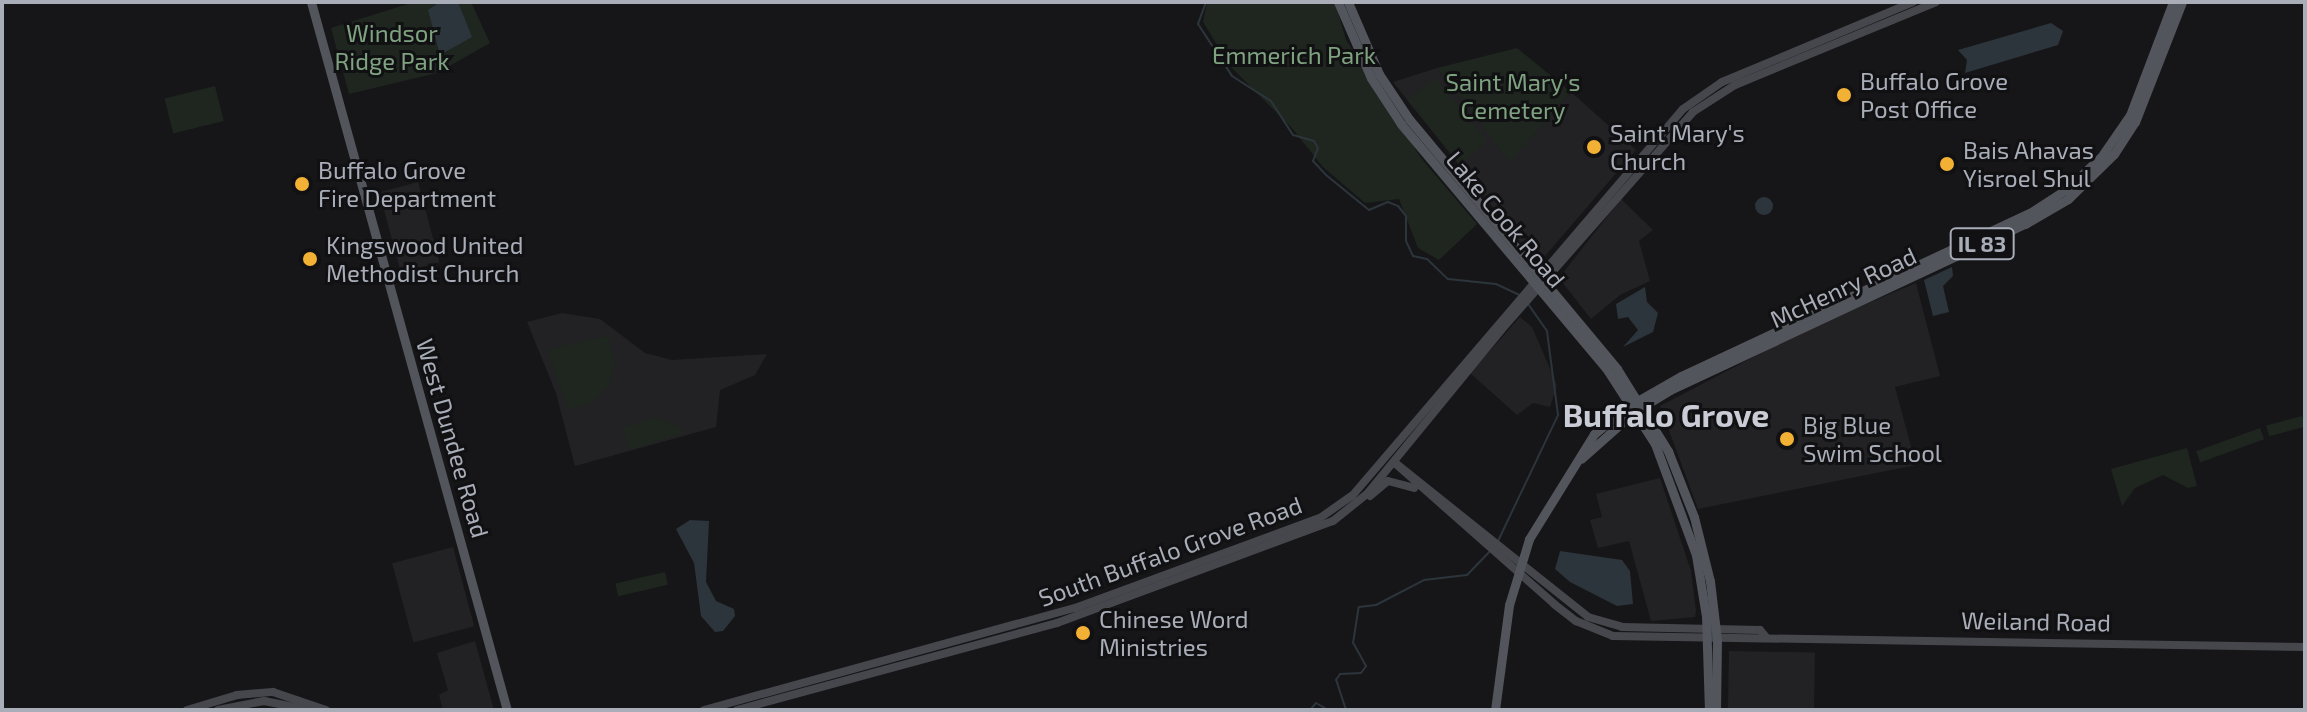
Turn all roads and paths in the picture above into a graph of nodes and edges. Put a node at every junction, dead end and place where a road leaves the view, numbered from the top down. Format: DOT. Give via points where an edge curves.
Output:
graph roads {
  1 [pos="311,2"];
  2 [pos="1338,2"];
  3 [pos="1348,2"];
  4 [pos="1913,2"];
  5 [pos="1936,2"];
  6 [pos="2173,2"];
  7 [pos="2182,2"];
  8 [pos="1706,97"];
  9 [pos="1475,206"];
  10 [pos="1538,281"];
  11 [pos="1517,306"];
  12 [pos="1638,405"];
  13 [pos="1404,446"];
  14 [pos="1391,460"];
  15 [pos="1414,475"];
  16 [pos="1434,502"];
  17 [pos="1347,512"];
  18 [pos="1483,538"];
  19 [pos="1519,569"];
  20 [pos="1712,635"];
  21 [pos="2305,647"];
  22 [pos="187,710"];
  23 [pos="218,710"];
  24 [pos="309,710"];
  25 [pos="326,710"];
  26 [pos="507,710"];
  27 [pos="704,710"];
  28 [pos="737,710"];
  29 [pos="1495,710"];
  30 [pos="1709,710"];
  31 [pos="1716,710"];
  1 -- 26 [label="main road, West Dundee Road"];
  2 -- 9 [label="main road, Lake Cook Road" via="1385,100"];
  3 -- 9 [label="main road, Lake Cook Road" via="1397,104"];
  4 -- 8 [label="main road"];
  5 -- 8 [label="main road"];
  6 -- 12 [label="main road, McHenry Road / IL 83" via="2130,115 2101,157 2064,191"];
  7 -- 12 [label="main road, McHenry Road / IL 83" via="2135,122 2114,154 2068,199"];
  8 -- 10 [label="main road, South Buffalo Grove Road"];
  9 -- 10 [label="main road, Lake Cook Road"];
  10 -- 11 [label="main road, South Buffalo Grove Road"];
  10 -- 12 [label="main road, Lake Cook Road"];
  11 -- 13 [label="main road, South Buffalo Grove Road"];
  11 -- 14 [label="main road, South Buffalo Grove Road"];
  12 -- 19 [label="main road, McHenry Road / IL 83" via="1594,434 1537,519"];
  12 -- 20 [label="main road, Lake Cook Road" via="1687,521"];
  13 -- 14 [label="main road, South Buffalo Grove Road"];
  13 -- 15 [label="main road" via="1403,458"];
  14 -- 15 [label="main road, Weiland Road"];
  14 -- 16 [label="main road, Weiland Road"];
  14 -- 17 [label="main road, South Buffalo Grove Road"];
  14 -- 27 [label="main road, South Buffalo Grove Road" via="1343,504 1300,526 1075,608"];
  15 -- 18 [label="main road, Weiland Road"];
  16 -- 17 [label="main road" via="1416,489 1388,481"];
  16 -- 18 [label="main road, Weiland Road"];
  17 -- 28 [label="main road, South Buffalo Grove Road" via="1298,536 1086,614"];
  18 -- 19 [label="main road, Weiland Road"];
  19 -- 20 [label="main road, Weiland Road" via="1576,621 1602,633"];
  19 -- 29 [label="main road, McHenry Road / IL 83"];
  20 -- 21 [label="main road, Weiland Road"];
  20 -- 30 [label="main road"];
  20 -- 31 [label="main road"];
  22 -- 25 [label="main road" via="255,693 303,699"];
  23 -- 24 [label="main road" via="264,701"];
}
